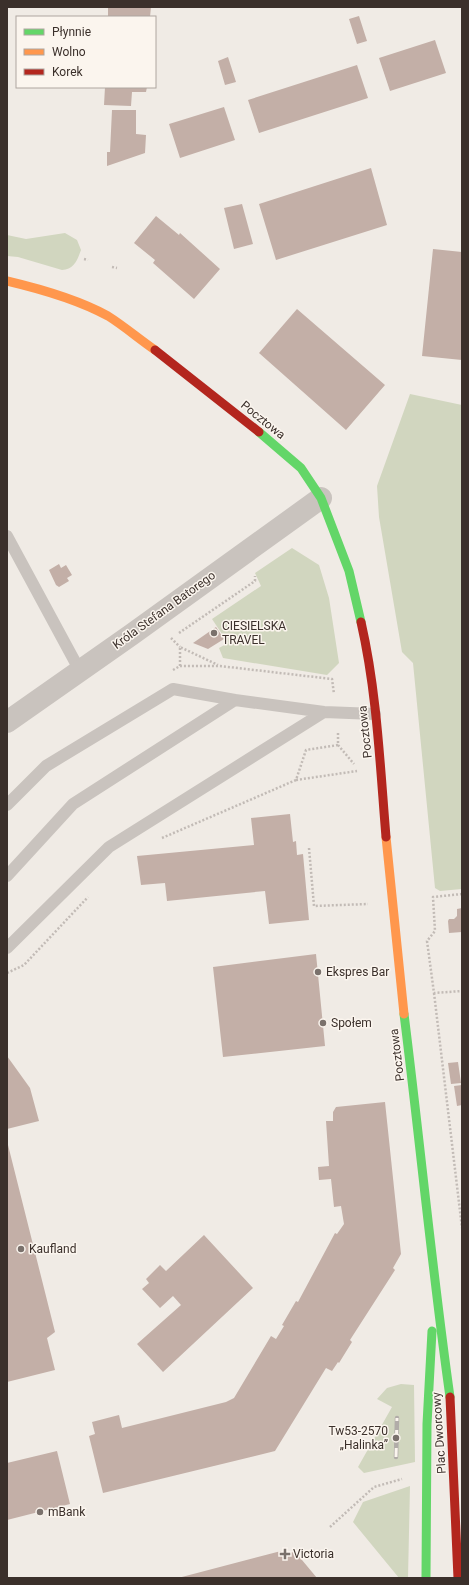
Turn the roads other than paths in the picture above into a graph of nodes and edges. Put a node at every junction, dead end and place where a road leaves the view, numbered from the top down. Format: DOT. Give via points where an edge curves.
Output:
graph roads {
  1 [pos="7,281"];
  2 [pos="321,498"];
  3 [pos="7,536"];
  4 [pos="80,671"];
  5 [pos="235,700"];
  6 [pos="324,712"];
  7 [pos="375,714"];
  8 [pos="7,722"];
  9 [pos="7,805"];
  10 [pos="7,876"];
  11 [pos="7,948"];
  12 [pos="434,1270"];
  13 [pos="435,1288"];
  14 [pos="426,1518"];
  15 [pos="436,1548"];
  16 [pos="426,1578"];
  17 [pos="458,1578"];
  1 -- 2 [label="main road, Pocztowa" via="40,289 90,307 123,325 277,447 301,468"];
  2 -- 4 [label="street, Króla Stefana Batorego"];
  2 -- 7 [label="main road, Pocztowa" via="348,571 365,641"];
  3 -- 4 [label="lane"];
  4 -- 8 [label="street, Króla Stefana Batorego"];
  5 -- 6 [label="lane"];
  5 -- 9 [label="lane" via="172,689 46,766"];
  5 -- 10 [label="lane" via="73,804"];
  6 -- 7 [label="lane"];
  6 -- 11 [label="lane" via="109,847"];
  7 -- 12 [label="main road, Pocztowa" via="398,962"];
  12 -- 13 [label="main road, Plac Dworcowy"];
  13 -- 14 [label="main road, Plac Dworcowy" via="428,1385"];
  13 -- 17 [label="main road, Plac Dworcowy" via="451,1402"];
  14 -- 15 [label="main road"];
  14 -- 16 [label="main road, Plac Dworcowy"];
}
